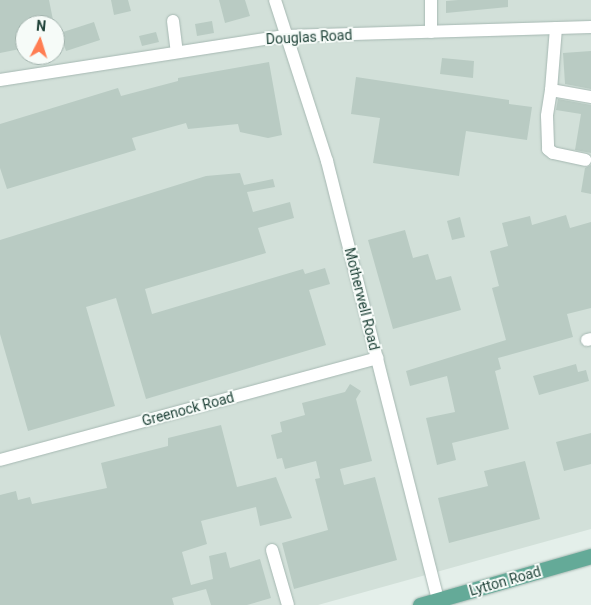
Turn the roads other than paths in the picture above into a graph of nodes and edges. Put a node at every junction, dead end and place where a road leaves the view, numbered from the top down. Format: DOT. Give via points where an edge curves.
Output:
graph roads {
  1 [pos="275,0"];
  2 [pos="431,0"];
  3 [pos="173,21"];
  4 [pos="591,27"];
  5 [pos="556,28"];
  6 [pos="431,32"];
  7 [pos="285,36"];
  8 [pos="177,52"];
  9 [pos="0,80"];
  10 [pos="551,90"];
  11 [pos="591,97"];
  12 [pos="585,160"];
  13 [pos="377,358"];
  14 [pos="0,460"];
  15 [pos="272,550"];
  16 [pos="591,556"];
  17 [pos="438,600"];
  18 [pos="288,605"];
  19 [pos="420,605"];
  1 -- 7 [label="street, Motherwell Road"];
  2 -- 6 [label="street"];
  3 -- 8 [label="street"];
  4 -- 5 [label="street, Douglas Road"];
  5 -- 6 [label="street, Douglas Road"];
  5 -- 10 [label="street"];
  6 -- 7 [label="street, Douglas Road"];
  7 -- 8 [label="street, Douglas Road"];
  7 -- 13 [label="street, Motherwell Road" via="327,161"];
  8 -- 9 [label="street, Douglas Road"];
  10 -- 11 [label="street"];
  10 -- 12 [label="street" via="547,116 548,149"];
  13 -- 14 [label="street, Greenock Road"];
  13 -- 17 [label="street, Motherwell Road"];
  15 -- 18 [label="street"];
  16 -- 17 [label="main road, Lytton Road"];
  17 -- 19 [label="main road, Lytton Road"];
}
